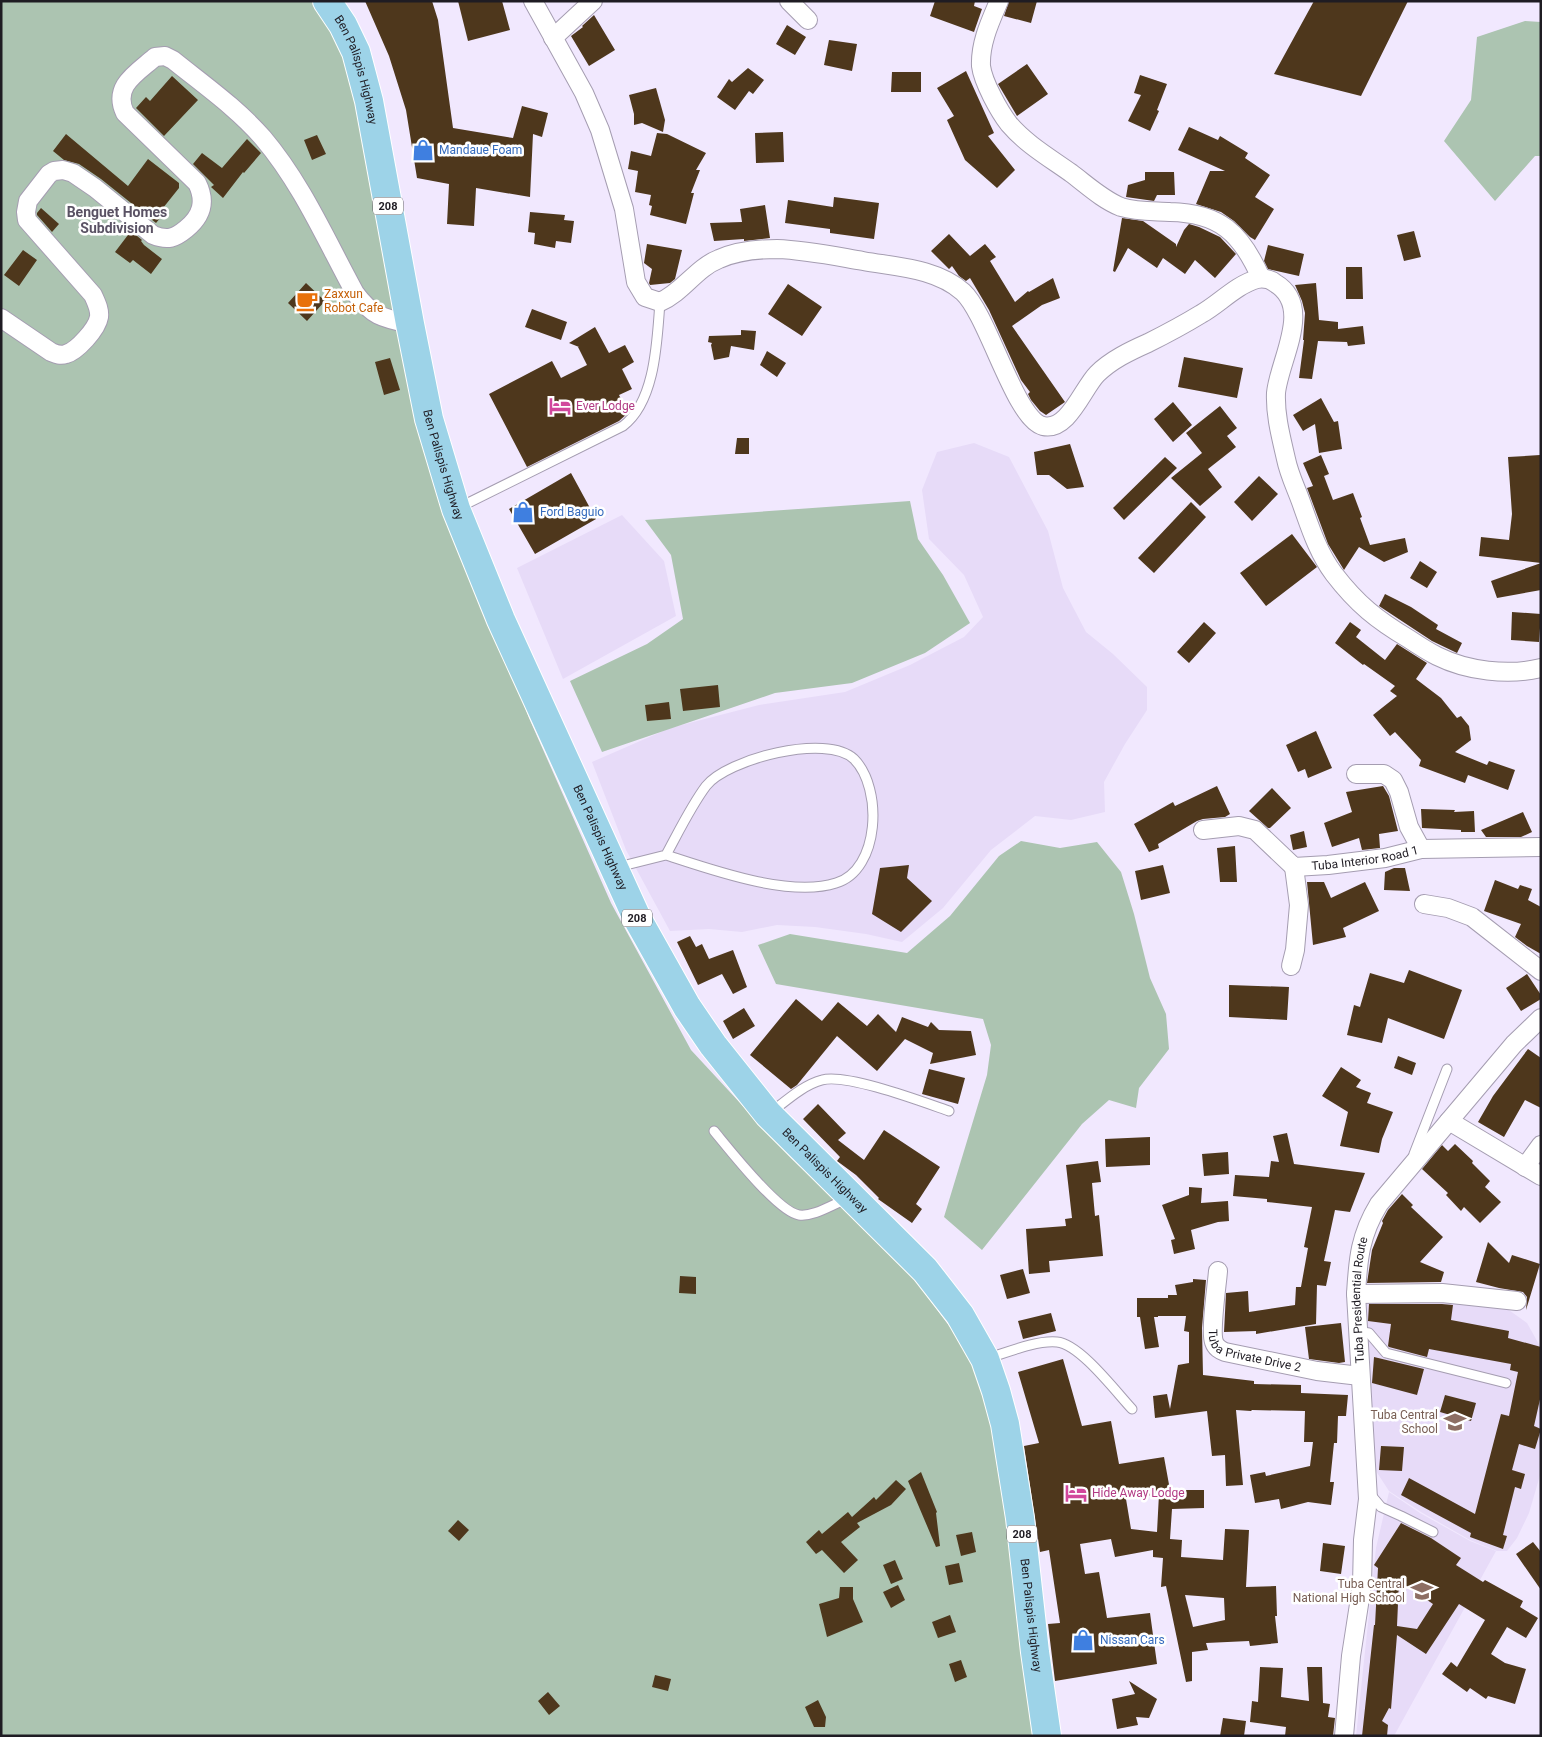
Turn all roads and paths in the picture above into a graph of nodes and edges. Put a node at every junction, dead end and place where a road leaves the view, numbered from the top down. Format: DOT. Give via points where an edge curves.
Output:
graph roads {
  1 [pos="327,1"];
  2 [pos="533,1"];
  3 [pos="593,1"];
  4 [pos="789,1"];
  5 [pos="999,1"];
  6 [pos="808,20"];
  7 [pos="552,38"];
  8 [pos="1261,278"];
  9 [pos="660,302"];
  10 [pos="1,318"];
  11 [pos="410,324"];
  12 [pos="456,509"];
  13 [pos="1541,668"];
  14 [pos="1356,774"];
  15 [pos="1203,830"];
  16 [pos="1541,847"];
  17 [pos="1421,849"];
  18 [pos="666,855"];
  19 [pos="614,867"];
  20 [pos="1294,867"];
  21 [pos="1424,904"];
  22 [pos="1291,966"];
  23 [pos="1541,971"];
  24 [pos="1541,1018"];
  25 [pos="1447,1069"];
  26 [pos="949,1111"];
  27 [pos="768,1114"];
  28 [pos="1449,1121"];
  29 [pos="714,1131"];
  30 [pos="1541,1145"];
  31 [pos="1524,1167"];
  32 [pos="1408,1170"];
  33 [pos="1541,1176"];
  34 [pos="851,1196"];
  35 [pos="1218,1271"];
  36 [pos="1356,1294"];
  37 [pos="1517,1301"];
  38 [pos="1357,1331"];
  39 [pos="985,1359"];
  40 [pos="1360,1376"];
  41 [pos="1506,1383"];
  42 [pos="1132,1409"];
  43 [pos="1368,1492"];
  44 [pos="1433,1532"];
  45 [pos="1047,1736"];
  46 [pos="1344,1736"];
  1 -- 11 [label="main road, Ben Palispis Highway / 208" via="344,25 356,52 369,101"];
  2 -- 7 [label="street"];
  3 -- 7 [label="street"];
  4 -- 6 [label="street"];
  5 -- 8 [label="street" via="984,37 981,68 986,85 1009,123 1033,146 1108,201 1134,210 1189,213 1215,220 1244,247"];
  7 -- 9 [label="street" via="584,93 600,130 624,209 636,282 645,297"];
  8 -- 9 [label="street" via="1110,363 1089,384 1067,417 1051,427 1036,423 1029,416 965,293 948,281 925,272 814,252 746,251 704,267"];
  8 -- 13 [label="street" via="1285,290 1294,310 1293,327 1276,390 1277,418 1287,464 1316,543 1332,572 1359,604 1438,657 1488,670 1526,672"];
  9 -- 12 [label="lane" via="654,364 648,387 631,420"];
  10 -- 11 [label="street" via="57,355 70,353 96,327 98,306 93,295 27,220 28,201 48,174 63,170 73,173 160,238 175,238 193,224 201,211 202,192 197,183 125,113 122,105 127,82 159,56 173,60 246,119 263,138 295,182 363,304 386,319"];
  11 -- 12 [label="main road, Ben Palispis Highway / 208" via="429,419"];
  12 -- 19 [label="main road, Ben Palispis Highway / 208" via="501,620"];
  14 -- 17 [label="street" via="1384,774 1393,780 1409,827"];
  15 -- 20 [label="street, Tuba Interior Road 1" via="1239,826 1255,830"];
  16 -- 17 [label="street, Tuba Interior Road 1"];
  17 -- 20 [label="street, Tuba Interior Road 1" via="1385,858"];
  18 -- 18 [label="lane" via="725,874 774,884 814,887 837,883 862,865 874,819 872,793 864,773 853,758 838,750 820,748 761,756 719,775 706,786"];
  18 -- 19 [label="lane"];
  19 -- 27 [label="main road, Ben Palispis Highway / 208" via="637,918 687,1007"];
  20 -- 22 [label="street" via="1299,905"];
  21 -- 23 [label="street" via="1472,917"];
  24 -- 28 [label="street, Tuba Presidential Route" via="1514,1044"];
  25 -- 32 [label="lane"];
  26 -- 27 [label="lane" via="869,1085 824,1079 808,1086"];
  27 -- 34 [label="main road, Ben Palispis Highway / 208"];
  28 -- 31 [label="street"];
  28 -- 32 [label="street, Tuba Presidential Route"];
  29 -- 34 [label="lane" via="780,1205 799,1215 813,1213"];
  30 -- 31 [label="street"];
  31 -- 33 [label="street"];
  32 -- 36 [label="street, Tuba Presidential Route" via="1368,1221 1358,1263"];
  34 -- 39 [label="main road, Ben Palispis Highway / 208" via="947,1297"];
  35 -- 40 [label="street, Tuba Private Drive 2" via="1213,1331 1214,1344 1218,1348 1317,1371"];
  36 -- 37 [label="street" via="1442,1293"];
  36 -- 38 [label="street, Tuba Presidential Route"];
  38 -- 40 [label="street, Tuba Presidential Route"];
  38 -- 41 [label="lane" via="1369,1333 1386,1353"];
  39 -- 42 [label="lane" via="1046,1342 1070,1346"];
  39 -- 45 [label="main road, Ben Palispis Highway / 208" via="1008,1442"];
  40 -- 43 [label="street, Tuba Presidential Route"];
  43 -- 44 [label="lane" via="1381,1507"];
  43 -- 46 [label="street, Tuba Presidential Route" via="1362,1585 1351,1656"];
}
